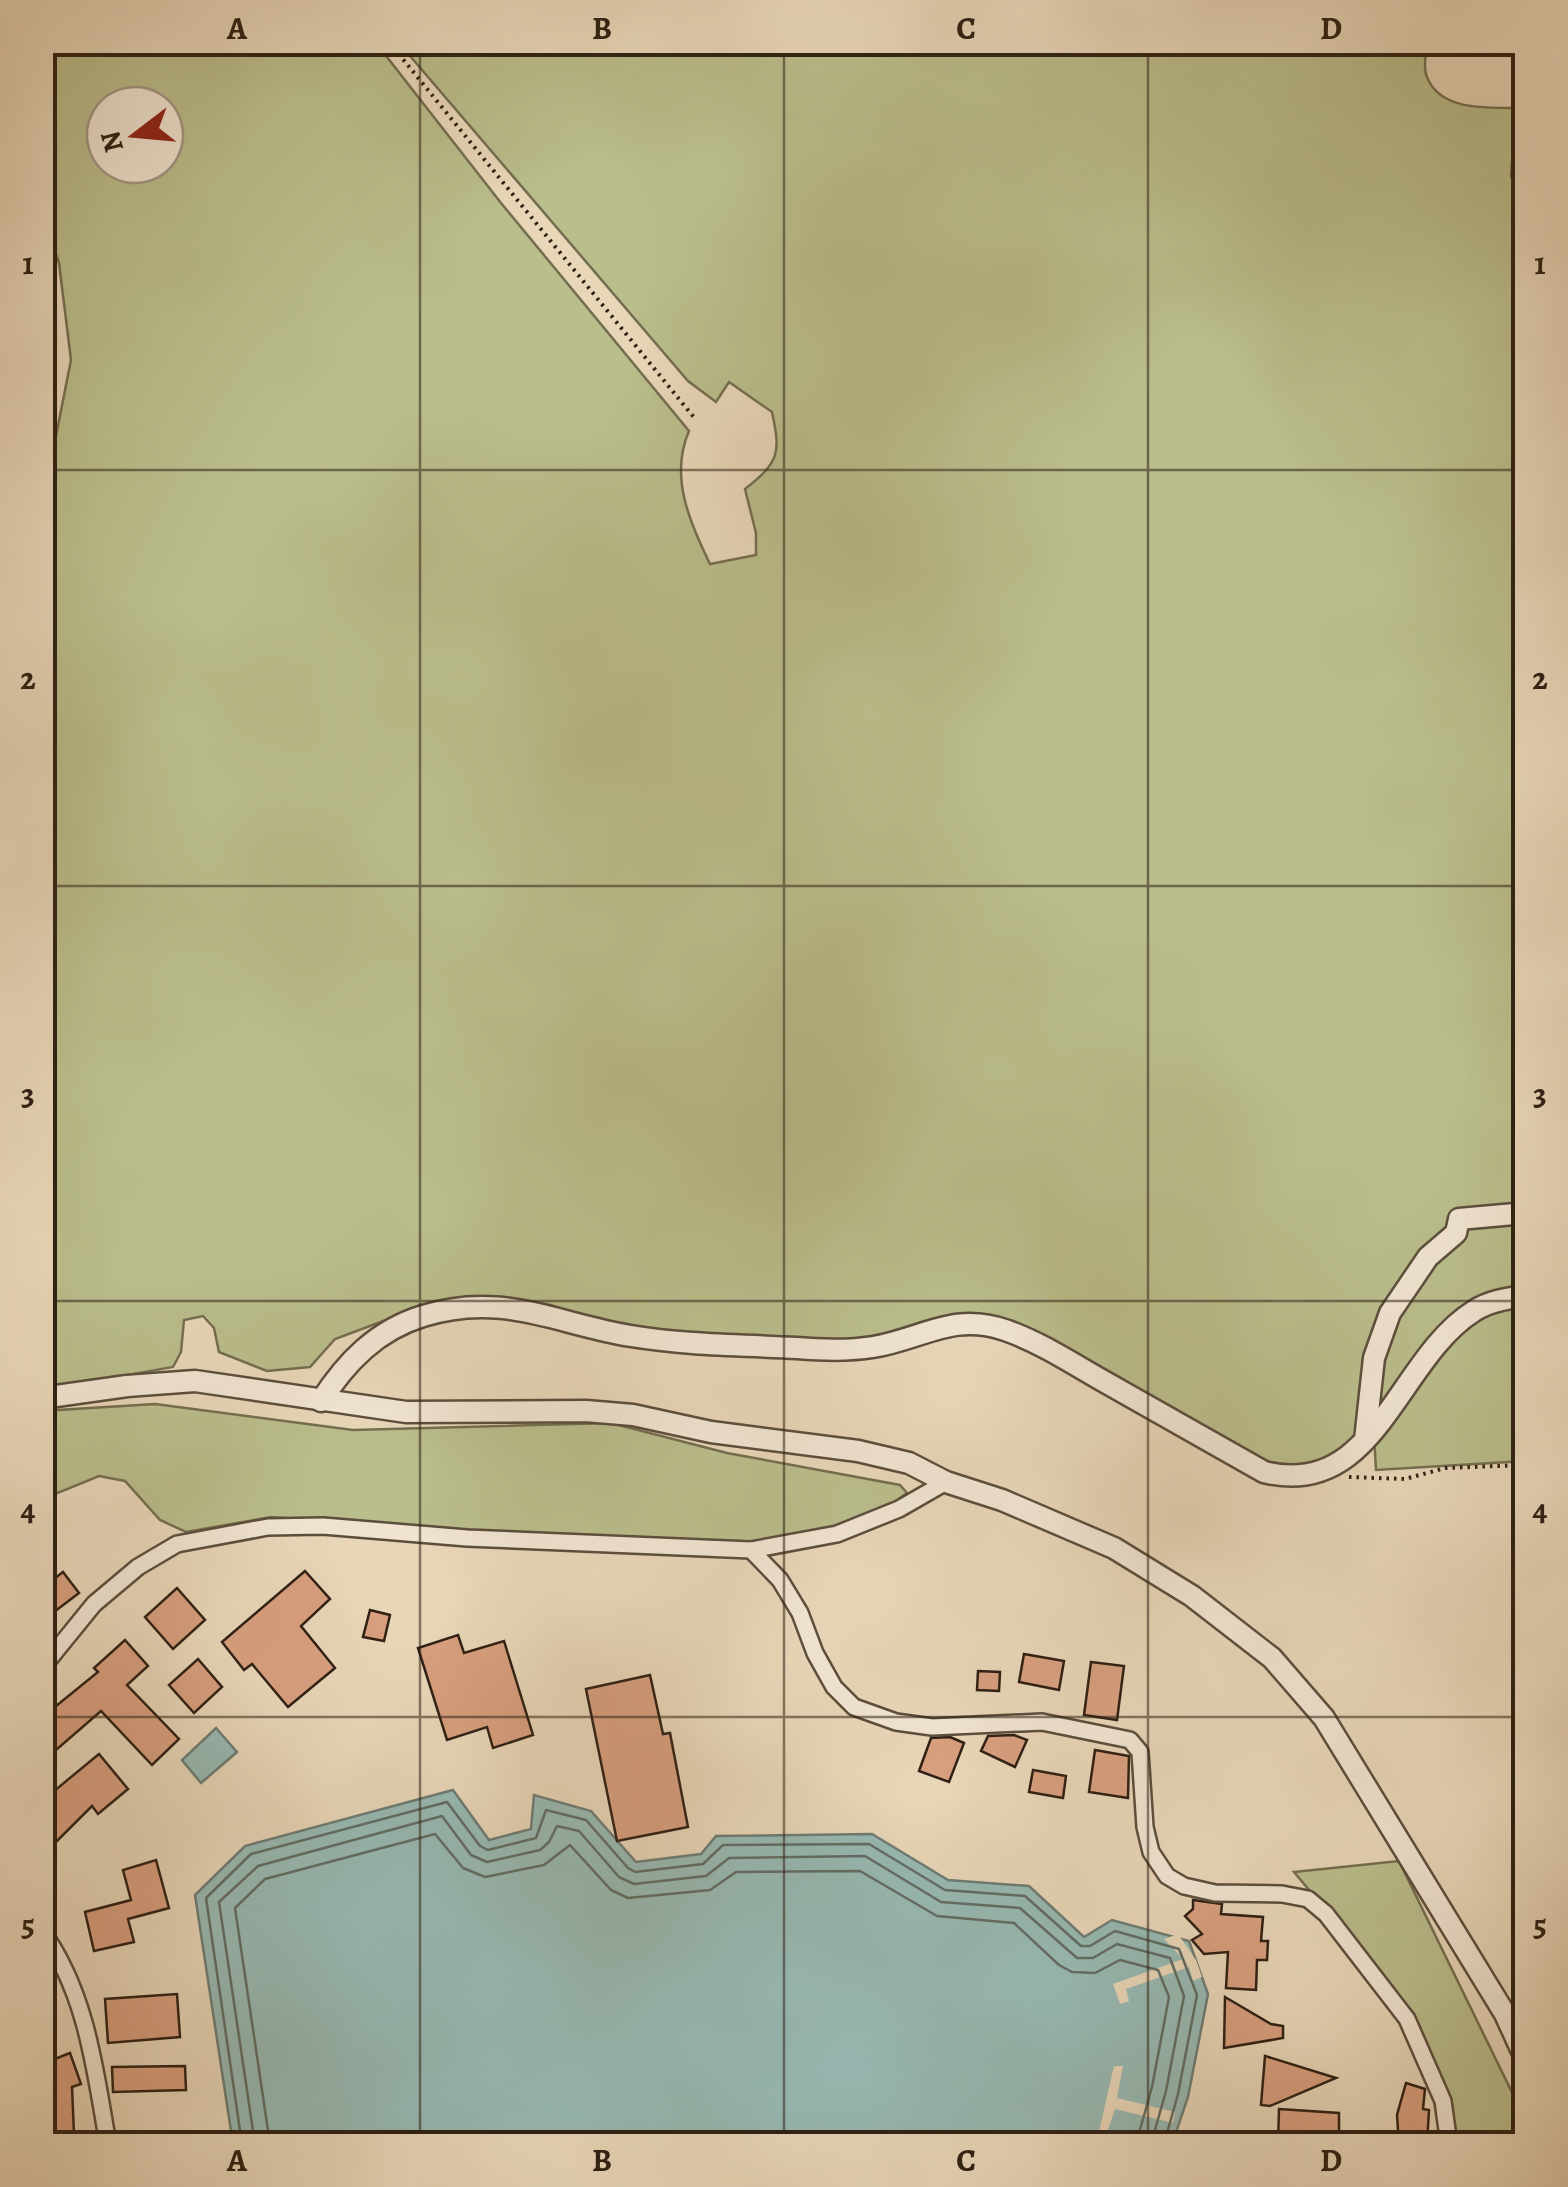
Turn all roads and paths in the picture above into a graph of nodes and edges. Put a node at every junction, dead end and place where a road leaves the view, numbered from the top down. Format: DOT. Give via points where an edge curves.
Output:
graph roads {
  1 [pos="389,42"];
  2 [pos="696,420"];
  3 [pos="1526,1213"];
  4 [pos="1526,1296"];
  5 [pos="42,1398"];
  6 [pos="321,1401"];
  7 [pos="1365,1442"];
  8 [pos="1526,1465"];
  9 [pos="1315,1474"];
  10 [pos="946,1482"];
  11 [pos="751,1550"];
  12 [pos="42,1668"];
  13 [pos="42,1931"];
  14 [pos="1526,2060"];
  15 [pos="108,2144"];
  16 [pos="1449,2144"];
  1 -- 2 [label="path"];
  3 -- 7 [label="street" via="1459,1219 1456,1232 1428,1257 1384,1328"];
  4 -- 7 [label="street" via="1474,1310 1445,1337"];
  5 -- 6 [label="street" via="195,1382"];
  6 -- 9 [label="street" via="343,1367 376,1338 422,1316 462,1309 538,1312 629,1336 816,1350 869,1348 976,1323 1046,1349 1264,1472"];
  6 -- 10 [label="street" via="406,1412 633,1415 858,1451 909,1462"];
  7 -- 9 [label="street" via="1340,1464"];
  8 -- 9 [label="path" via="1445,1468 1405,1479"];
  10 -- 11 [label="street" via="837,1534"];
  10 -- 14 [label="street" via="1114,1548 1192,1596 1272,1658 1324,1718 1365,1781"];
  11 -- 12 [label="street" via="268,1527 177,1544 138,1567 94,1604"];
  11 -- 16 [label="street" via="780,1580 834,1686 854,1707 896,1722 1042,1722 1130,1740 1140,1752 1151,1852 1167,1876 1214,1894 1308,1899 1326,1914 1406,2019 1443,2101"];
  13 -- 15 [label="street" via="80,2003"];
}
